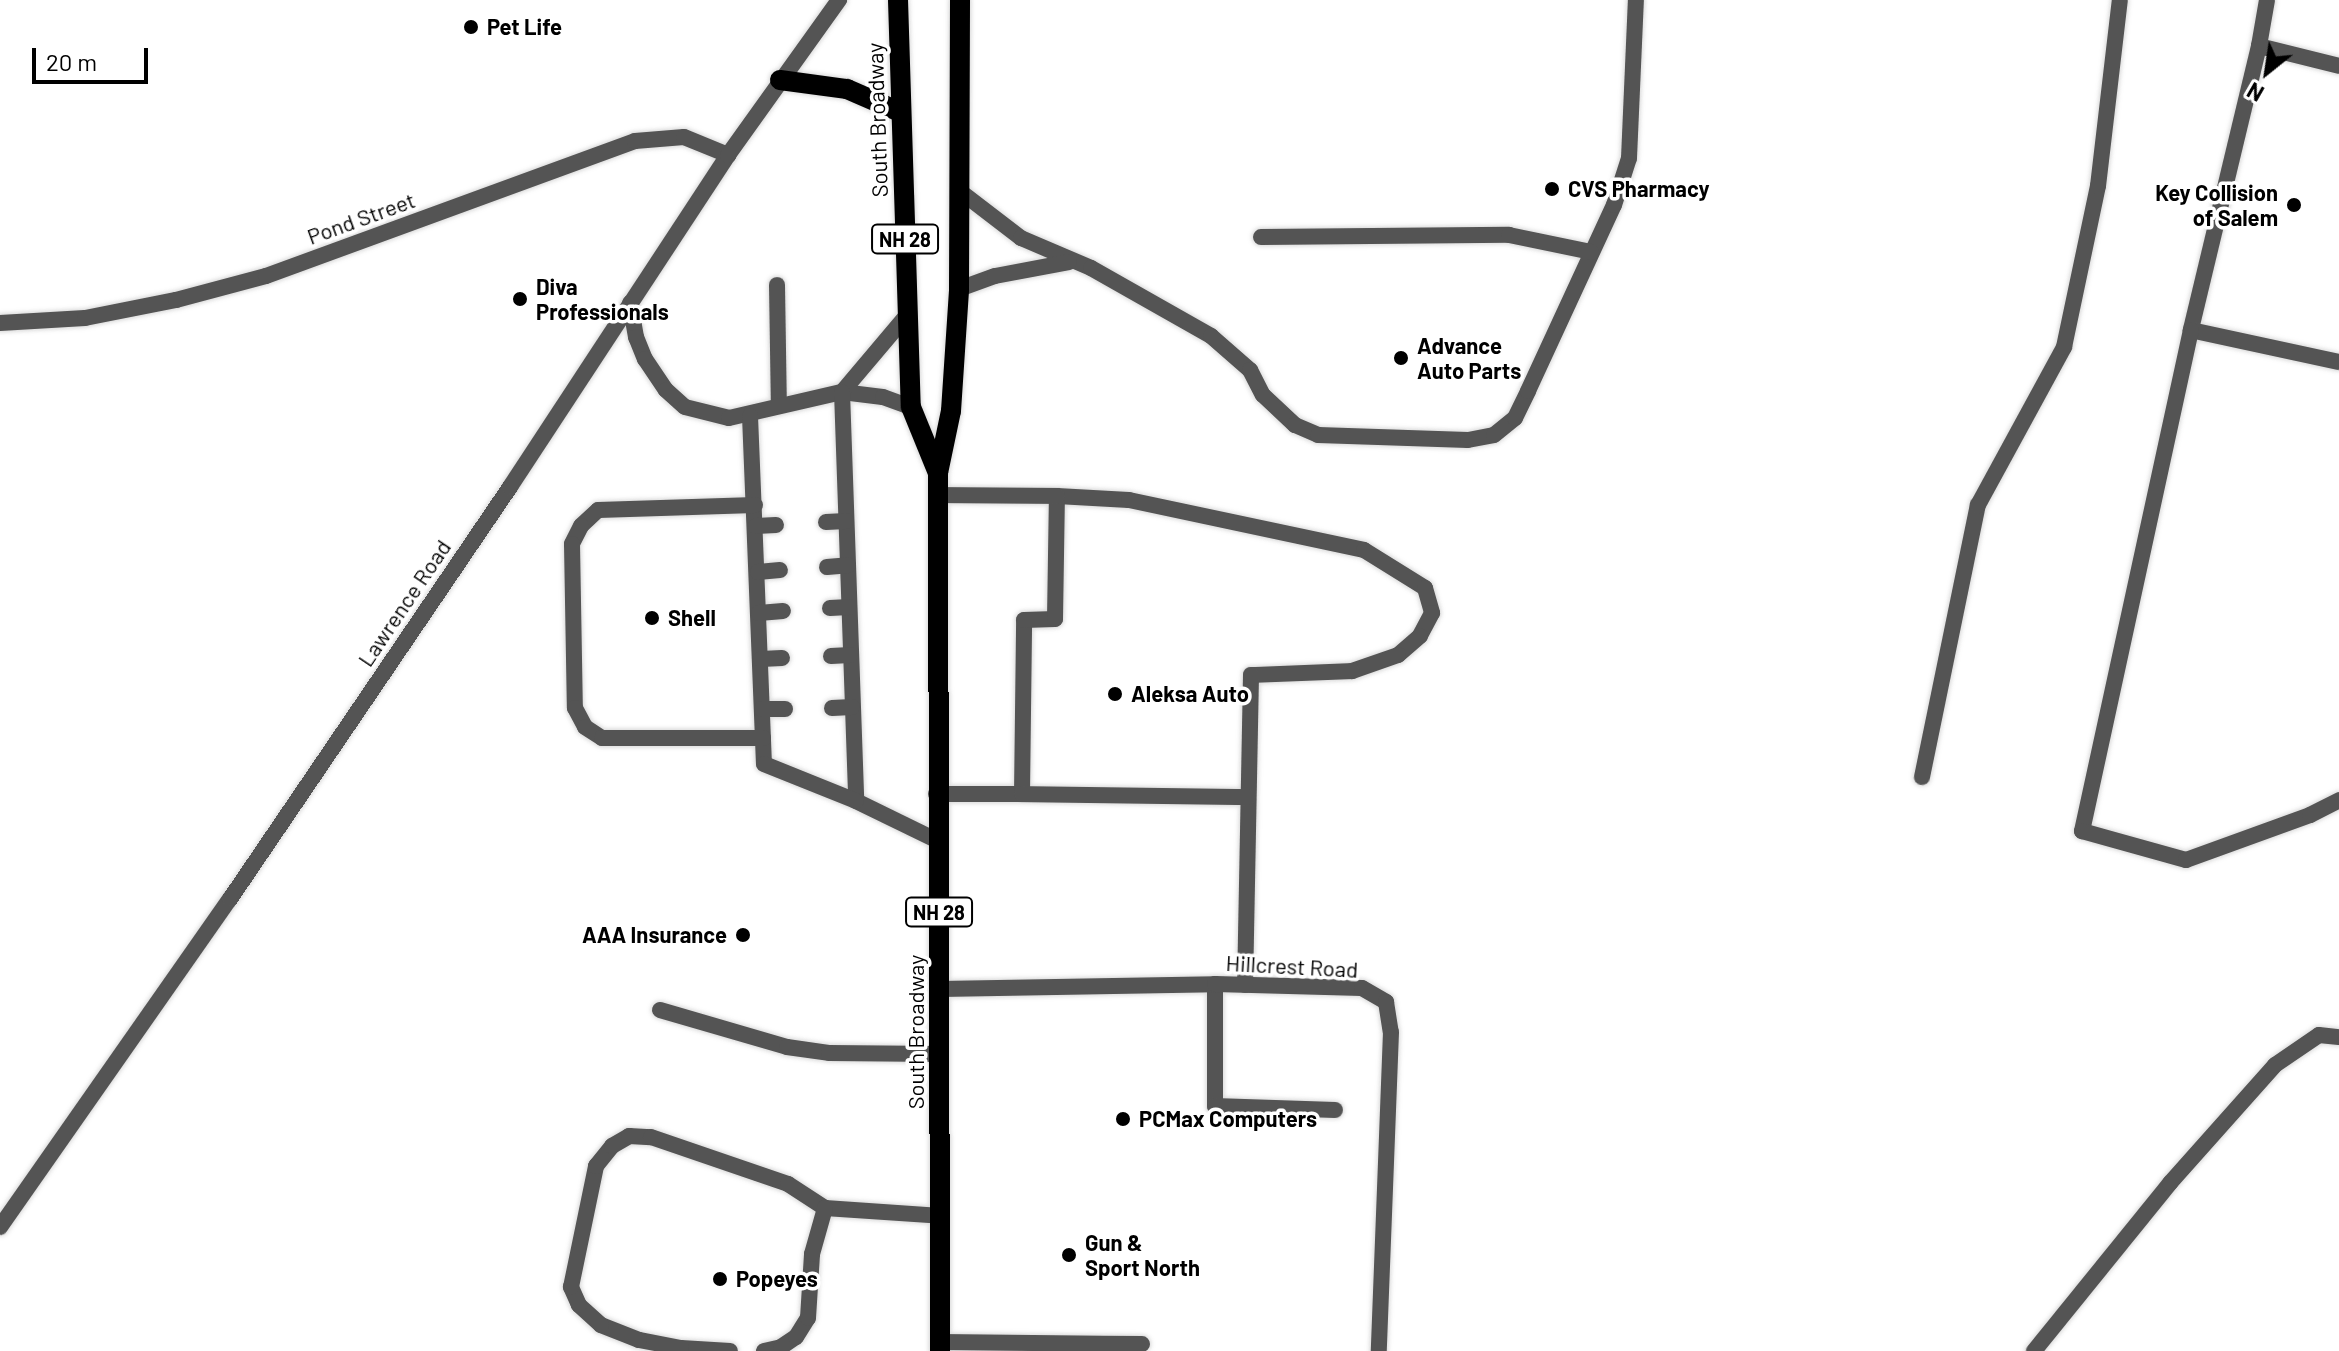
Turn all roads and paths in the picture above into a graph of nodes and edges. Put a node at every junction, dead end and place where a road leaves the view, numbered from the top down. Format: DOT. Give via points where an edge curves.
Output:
graph roads {
  1 [pos="839,0"];
  2 [pos="898,0"];
  3 [pos="960,0"];
  4 [pos="1636,0"];
  5 [pos="2120,0"];
  6 [pos="2267,0"];
  7 [pos="2259,46"];
  8 [pos="2339,66"];
  9 [pos="780,80"];
  10 [pos="900,112"];
  11 [pos="728,155"];
  12 [pos="961,192"];
  13 [pos="1261,237"];
  14 [pos="1591,252"];
  15 [pos="1071,262"];
  16 [pos="777,285"];
  17 [pos="959,289"];
  18 [pos="630,303"];
  19 [pos="908,314"];
  20 [pos="0,323"];
  21 [pos="2191,330"];
  22 [pos="2339,362"];
  23 [pos="842,392"];
  24 [pos="779,406"];
  25 [pos="911,407"];
  26 [pos="750,416"];
  27 [pos="938,473"];
  28 [pos="939,495"];
  29 [pos="1057,496"];
  30 [pos="755,505"];
  31 [pos="846,521"];
  32 [pos="826,522"];
  33 [pos="776,525"];
  34 [pos="756,526"];
  35 [pos="848,565"];
  36 [pos="827,567"];
  37 [pos="780,570"];
  38 [pos="758,572"];
  39 [pos="849,607"];
  40 [pos="830,608"];
  41 [pos="783,611"];
  42 [pos="759,613"];
  43 [pos="850,655"];
  44 [pos="831,656"];
  45 [pos="782,658"];
  46 [pos="761,659"];
  47 [pos="852,707"];
  48 [pos="832,708"];
  49 [pos="762,709"];
  50 [pos="785,709"];
  51 [pos="763,738"];
  52 [pos="1922,777"];
  53 [pos="936,794"];
  54 [pos="1022,794"];
  55 [pos="1248,797"];
  56 [pos="2339,800"];
  57 [pos="856,801"];
  58 [pos="938,841"];
  59 [pos="1215,984"];
  60 [pos="1245,985"];
  61 [pos="940,989"];
  62 [pos="660,1010"];
  63 [pos="2339,1037"];
  64 [pos="939,1054"];
  65 [pos="1335,1110"];
  66 [pos="825,1208"];
  67 [pos="941,1216"];
  68 [pos="0,1227"];
  69 [pos="1142,1344"];
  70 [pos="940,1346"];
  71 [pos="730,1351"];
  72 [pos="764,1351"];
  73 [pos="1379,1351"];
  74 [pos="2034,1351"];
  1 -- 9 [label="street, Lawrence Road"];
  2 -- 10 [label="main road, South Broadway / NH 28"];
  3 -- 12 [label="main road, South Broadway / NH 28"];
  4 -- 14 [label="street" via="1629,158"];
  5 -- 52 [label="street" via="2098,186 2064,347 1978,505"];
  6 -- 7 [label="street"];
  7 -- 8 [label="street"];
  7 -- 21 [label="street"];
  9 -- 10 [label="main road" via="847,89"];
  9 -- 11 [label="street, Lawrence Road"];
  10 -- 19 [label="main road, South Broadway / NH 28"];
  11 -- 18 [label="street, Lawrence Road"];
  11 -- 20 [label="street, Pond Street" via="684,137 635,141 266,276 85,318"];
  12 -- 15 [label="street" via="1021,238"];
  12 -- 17 [label="main road, South Broadway / NH 28"];
  13 -- 14 [label="street" via="1509,235"];
  14 -- 15 [label="street" via="1515,418 1494,435 1468,440 1318,435 1295,425 1263,395 1250,370 1211,336 1091,268"];
  15 -- 17 [label="street" via="995,276"];
  16 -- 24 [label="street"];
  17 -- 27 [label="main road, South Broadway / NH 28" via="951,411"];
  18 -- 26 [label="street" via="645,359 666,390 685,407 711,416"];
  18 -- 68 [label="street, Lawrence Road" via="247,873"];
  19 -- 23 [label="street"];
  19 -- 25 [label="main road, South Broadway / NH 28"];
  21 -- 22 [label="street"];
  21 -- 56 [label="street" via="2082,831 2186,860"];
  23 -- 24 [label="street"];
  23 -- 25 [label="street"];
  23 -- 31 [label="street"];
  24 -- 26 [label="street"];
  25 -- 27 [label="main road, South Broadway / NH 28"];
  26 -- 30 [label="street"];
  27 -- 28 [label="main road, South Broadway / NH 28"];
  28 -- 29 [label="street"];
  28 -- 53 [label="main road, South Broadway / NH 28"];
  29 -- 54 [label="street" via="1055,619 1024,620"];
  29 -- 55 [label="street" via="1129,500 1364,550 1425,588 1432,613 1420,636 1398,655 1352,671 1251,675"];
  30 -- 34 [label="street"];
  30 -- 51 [label="street" via="598,510 581,526 572,544 575,708 585,727 602,738"];
  31 -- 32 [label="street"];
  31 -- 35 [label="street"];
  33 -- 34 [label="street"];
  34 -- 38 [label="street"];
  35 -- 36 [label="street"];
  35 -- 39 [label="street"];
  37 -- 38 [label="street"];
  38 -- 42 [label="street"];
  39 -- 40 [label="street"];
  39 -- 43 [label="street"];
  41 -- 42 [label="street"];
  42 -- 46 [label="street"];
  43 -- 44 [label="street"];
  43 -- 47 [label="street"];
  45 -- 46 [label="street"];
  46 -- 49 [label="street"];
  47 -- 48 [label="street"];
  47 -- 57 [label="street"];
  49 -- 50 [label="street"];
  49 -- 51 [label="street"];
  51 -- 57 [label="street" via="764,764"];
  53 -- 54 [label="street"];
  53 -- 58 [label="main road, South Broadway / NH 28"];
  54 -- 55 [label="street"];
  55 -- 60 [label="street"];
  57 -- 58 [label="street"];
  58 -- 61 [label="main road, South Broadway / NH 28"];
  59 -- 60 [label="street, Hillcrest Road"];
  59 -- 61 [label="street, Hillcrest Road"];
  59 -- 65 [label="street" via="1215,1106"];
  60 -- 73 [label="street, Hillcrest Road" via="1362,988 1386,1002 1391,1032"];
  61 -- 64 [label="main road, South Broadway / NH 28"];
  62 -- 64 [label="street" via="787,1047 829,1053"];
  63 -- 74 [label="street" via="2319,1035 2275,1065 2170,1183"];
  64 -- 67 [label="main road, South Broadway / NH 28"];
  66 -- 67 [label="street"];
  66 -- 71 [label="street" via="788,1184 651,1137 629,1136 612,1146 596,1166 571,1287 579,1305 601,1325 639,1340"];
  66 -- 72 [label="street" via="812,1254 808,1318 796,1337"];
  67 -- 70 [label="main road, South Broadway / NH 28"];
  69 -- 70 [label="street"];
}
